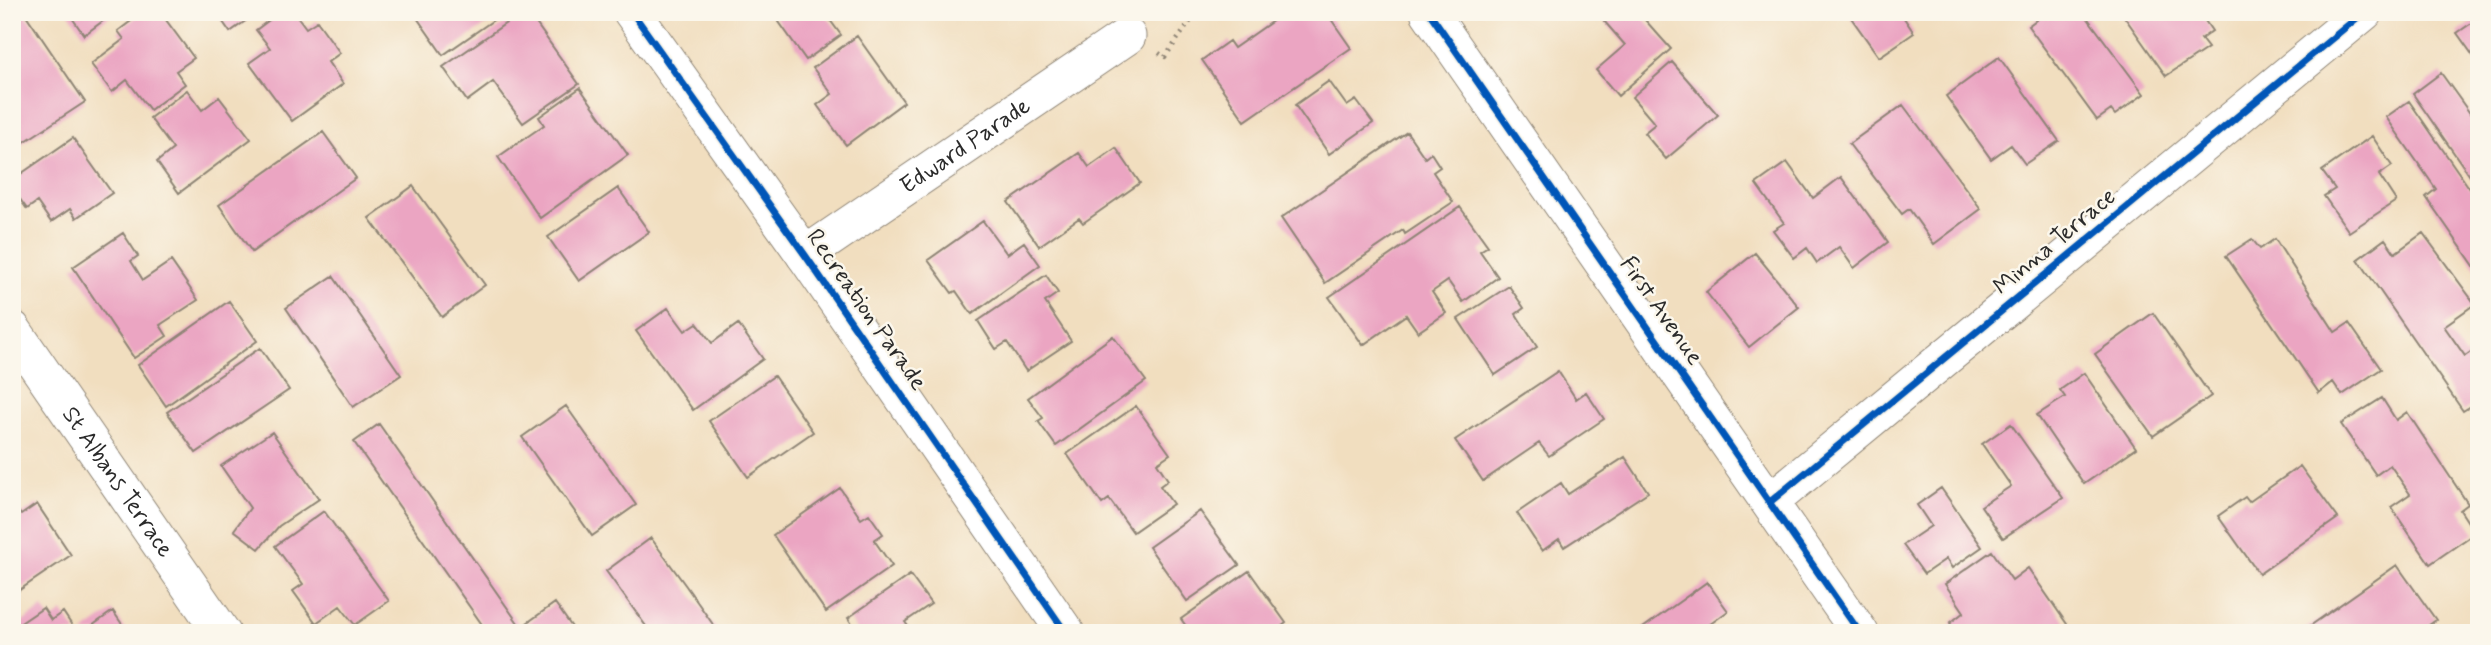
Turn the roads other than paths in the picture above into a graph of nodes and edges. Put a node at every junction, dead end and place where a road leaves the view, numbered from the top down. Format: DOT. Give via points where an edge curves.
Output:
graph roads {
  1 [pos="632,12"];
  2 [pos="1429,12"];
  3 [pos="2364,12"];
  4 [pos="1127,36"];
  5 [pos="805,255"];
  6 [pos="12,329"];
  7 [pos="1770,502"];
  8 [pos="222,633"];
  9 [pos="1066,633"];
  10 [pos="1860,633"];
  1 -- 5 [label="street, Recreation Parade"];
  2 -- 7 [label="street, First Avenue"];
  3 -- 7 [label="street, Minna Terrace"];
  4 -- 5 [label="street, Edward Parade"];
  5 -- 9 [label="street, Recreation Parade"];
  6 -- 8 [label="street, St Albans Terrace"];
  7 -- 10 [label="street, First Avenue"];
}
